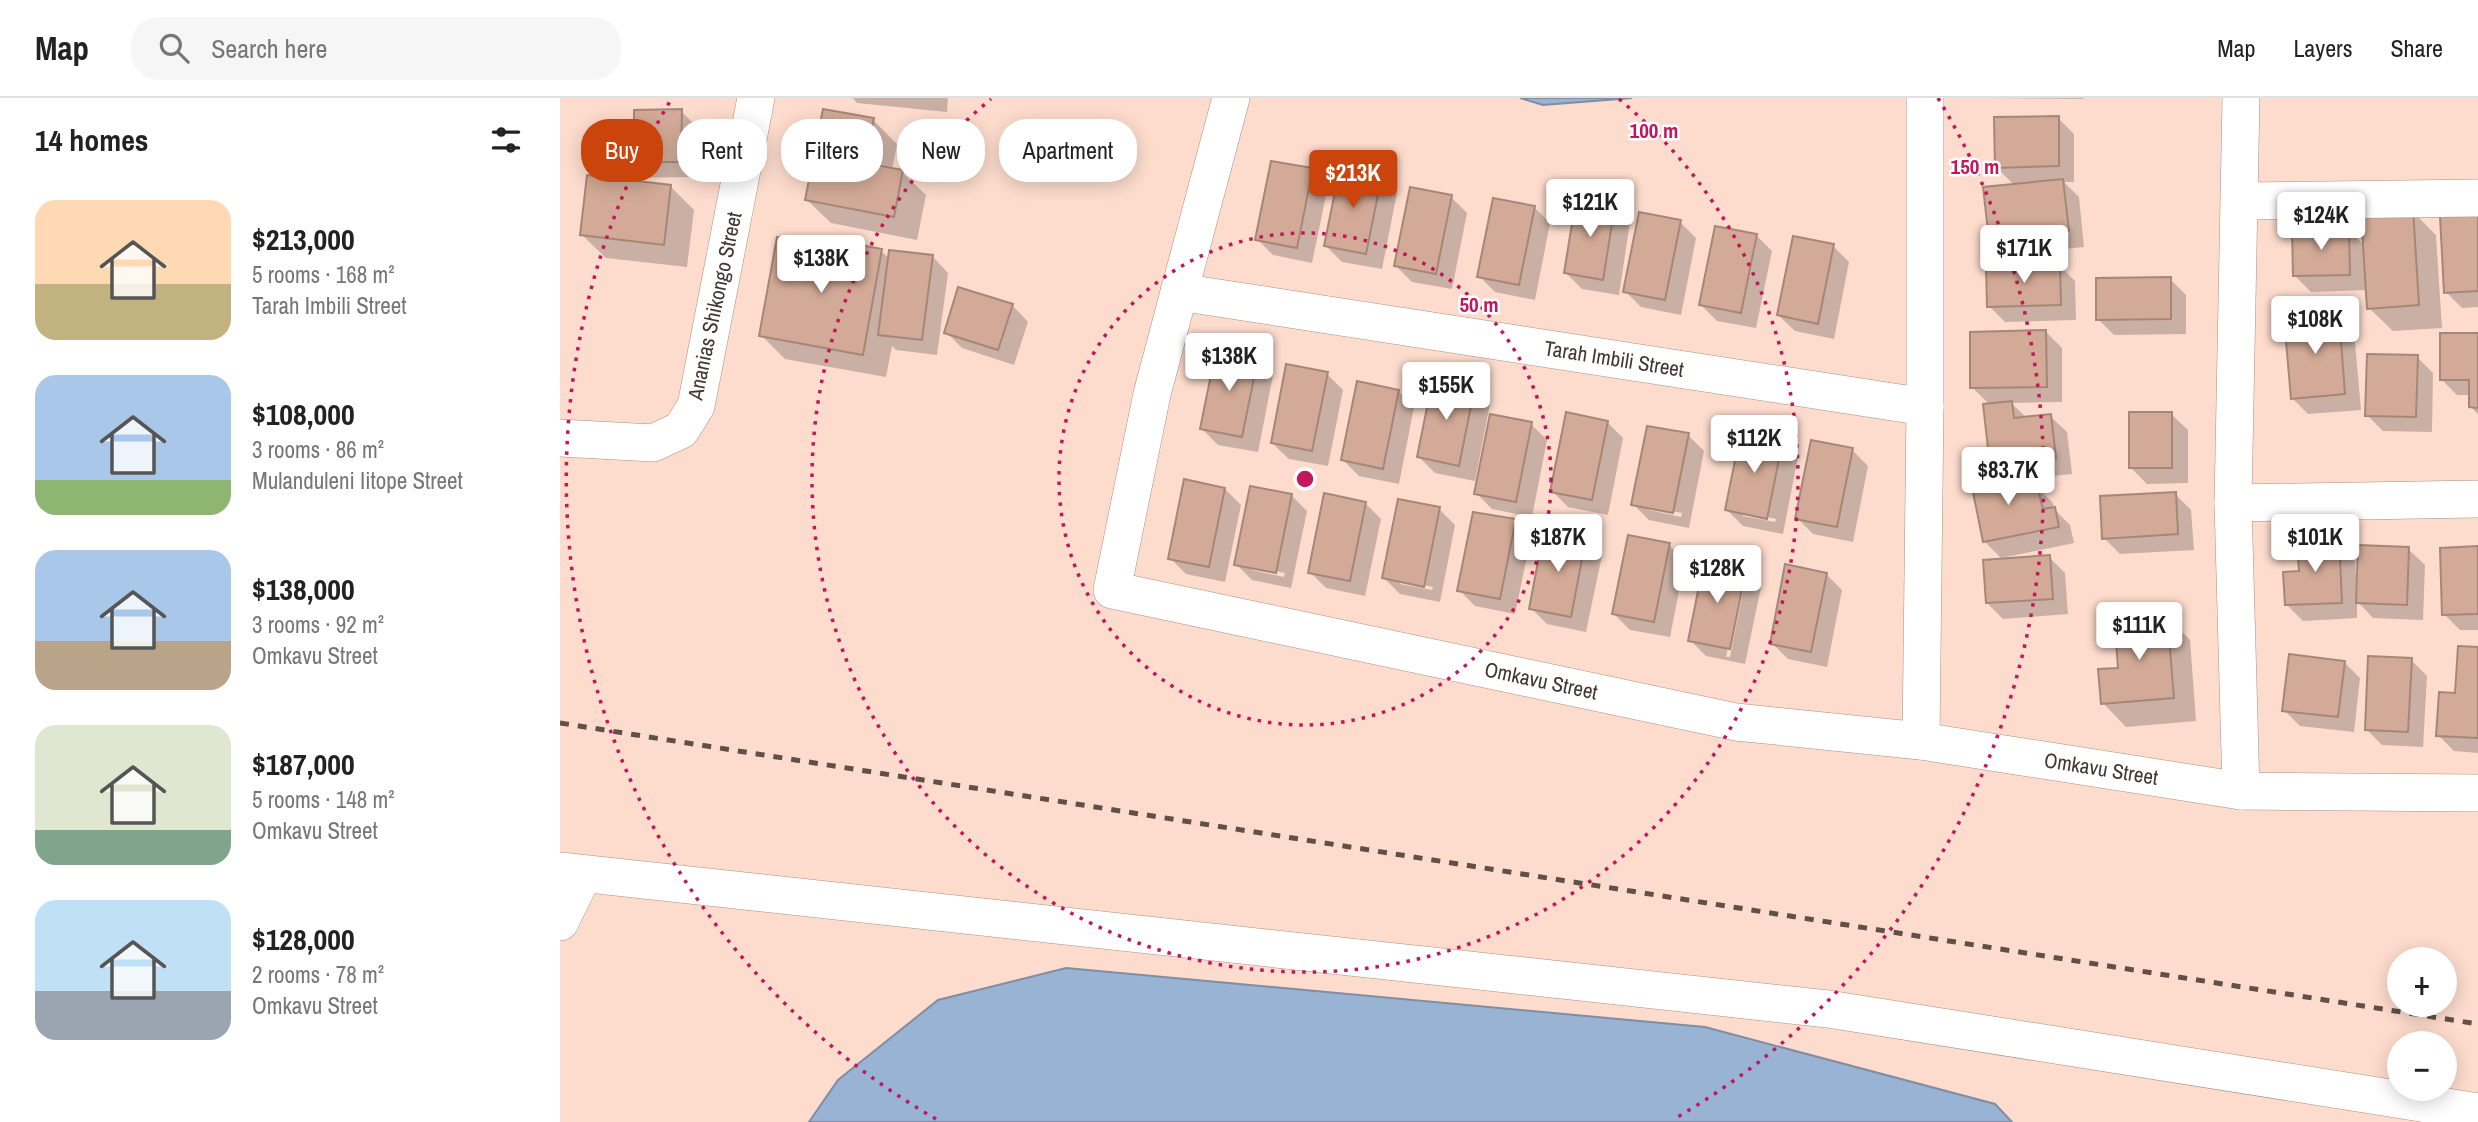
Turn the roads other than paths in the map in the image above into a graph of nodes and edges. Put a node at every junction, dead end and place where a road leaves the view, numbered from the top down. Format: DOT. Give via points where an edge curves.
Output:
graph roads {
  1 [pos="757,98"];
  2 [pos="1231,98"];
  3 [pos="1925,98"];
  4 [pos="2241,98"];
  5 [pos="2478,198"];
  6 [pos="2240,201"];
  7 [pos="1179,292"];
  8 [pos="1925,407"];
  9 [pos="560,438"];
  10 [pos="2478,499"];
  11 [pos="2233,503"];
  12 [pos="1921,741"];
  13 [pos="2241,791"];
  14 [pos="2478,793"];
  15 [pos="572,873"];
  16 [pos="560,922"];
  17 [pos="2478,1112"];
  1 -- 9 [label="street, Ananias Shikongo Street" via="696,406 681,430 653,443"];
  2 -- 7 [label="street, Omkavu Street"];
  3 -- 8 [label="street"];
  4 -- 6 [label="street"];
  5 -- 6 [label="street"];
  6 -- 11 [label="street"];
  7 -- 8 [label="street, Tarah Imbili Street"];
  7 -- 12 [label="street, Omkavu Street" via="1152,394 1112,590 1736,722"];
  8 -- 12 [label="street"];
  10 -- 11 [label="street"];
  11 -- 13 [label="street"];
  12 -- 13 [label="street, Omkavu Street"];
  13 -- 14 [label="street, Omkavu Street"];
  15 -- 16 [label="street"];
  15 -- 17 [label="street" via="1828,1009"];
}
